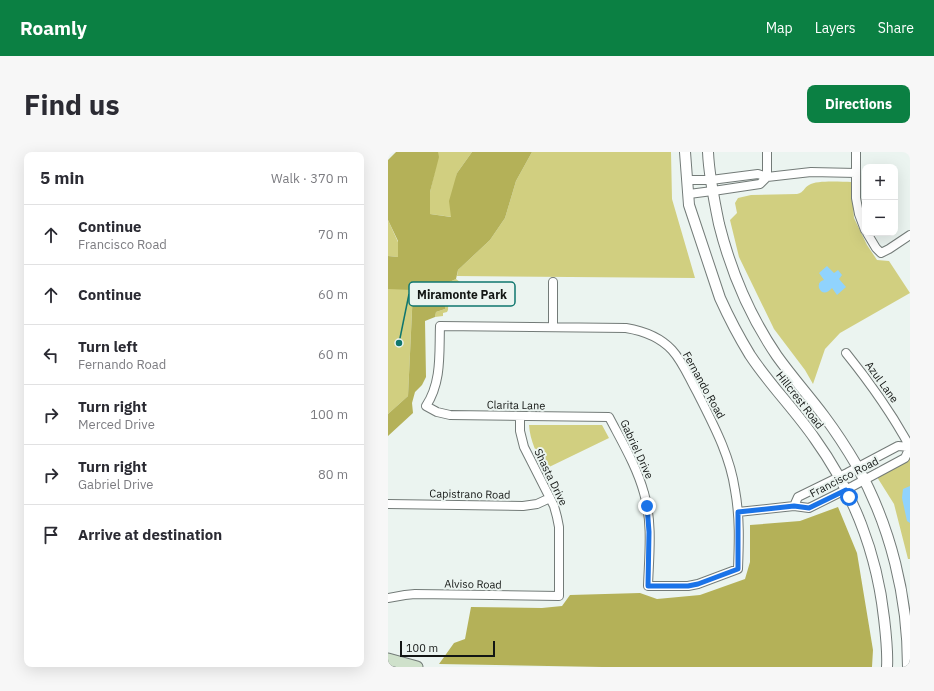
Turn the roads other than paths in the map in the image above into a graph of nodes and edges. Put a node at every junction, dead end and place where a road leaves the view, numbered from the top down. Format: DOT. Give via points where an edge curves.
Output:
graph roads {
  1 [pos="685,152"];
  2 [pos="708,152"];
  3 [pos="767,152"];
  4 [pos="856,152"];
  5 [pos="856,172"];
  6 [pos="767,178"];
  7 [pos="687,180"];
  8 [pos="711,180"];
  9 [pos="712,191"];
  10 [pos="688,194"];
  11 [pos="862,222"];
  12 [pos="910,235"];
  13 [pos="869,236"];
  14 [pos="553,282"];
  15 [pos="553,327"];
  16 [pos="846,353"];
  17 [pos="426,406"];
  18 [pos="520,416"];
  19 [pos="609,417"];
  20 [pos="910,447"];
  21 [pos="858,467"];
  22 [pos="839,477"];
  23 [pos="864,480"];
  24 [pos="846,490"];
  25 [pos="550,498"];
  26 [pos="388,504"];
  27 [pos="794,506"];
  28 [pos="738,512"];
  29 [pos="738,569"];
  30 [pos="559,596"];
  31 [pos="388,598"];
  32 [pos="388,659"];
  33 [pos="417,667"];
  34 [pos="887,667"];
  35 [pos="908,667"];
  1 -- 7 [label="street, Hillcrest Road"];
  2 -- 8 [label="street, Hillcrest Road"];
  3 -- 6 [label="street"];
  4 -- 5 [label="street"];
  5 -- 6 [label="street" via="811,172"];
  5 -- 11 [label="street" via="856,198"];
  6 -- 8 [label="street" via="758,174"];
  6 -- 9 [label="street" via="760,184"];
  7 -- 8 [label="street"];
  7 -- 10 [label="street, Hillcrest Road"];
  8 -- 9 [label="street, Hillcrest Road"];
  9 -- 10 [label="street"];
  9 -- 21 [label="street, Hillcrest Road" via="727,255 753,315 777,356 844,444"];
  10 -- 22 [label="street, Hillcrest Road" via="720,298 735,330 760,368 816,439"];
  12 -- 13 [label="street" via="881,253"];
  14 -- 15 [label="street"];
  15 -- 17 [label="street, Fernando Road" via="440,326 438,376 435,389"];
  15 -- 28 [label="street, Fernando Road" via="632,329 653,336 669,347 683,365 722,443 732,472"];
  16 -- 20 [label="street, Azul Lane" via="882,400"];
  17 -- 18 [label="street, Clarita Lane" via="445,415"];
  18 -- 19 [label="street, Clarita Lane"];
  18 -- 25 [label="street, Shasta Drive" via="524,447"];
  19 -- 29 [label="street, Gabriel Drive" via="645,495 649,520 648,586 688,586"];
  20 -- 21 [label="street, Francisco Road" via="898,446"];
  20 -- 23 [label="street, Francisco Road" via="905,458"];
  21 -- 22 [label="street, Francisco Road"];
  21 -- 23 [label="street, Hillcrest Road"];
  22 -- 24 [label="street, Hillcrest Road"];
  22 -- 27 [label="street, Francisco Road" via="798,497"];
  23 -- 24 [label="street, Francisco Road"];
  23 -- 35 [label="street, Hillcrest Road" via="888,539 897,571 906,622"];
  24 -- 27 [label="street, Francisco Road" via="809,508"];
  24 -- 34 [label="street, Hillcrest Road" via="863,530 877,578 885,622"];
  25 -- 26 [label="street, Capistrano Road" via="537,504 523,506"];
  25 -- 30 [label="street, Shasta Drive" via="559,527"];
  27 -- 28 [label="street"];
  28 -- 29 [label="street, Fernando Road"];
  30 -- 31 [label="street, Alviso Road" via="415,594"];
  32 -- 33 [label="main road"];
}
